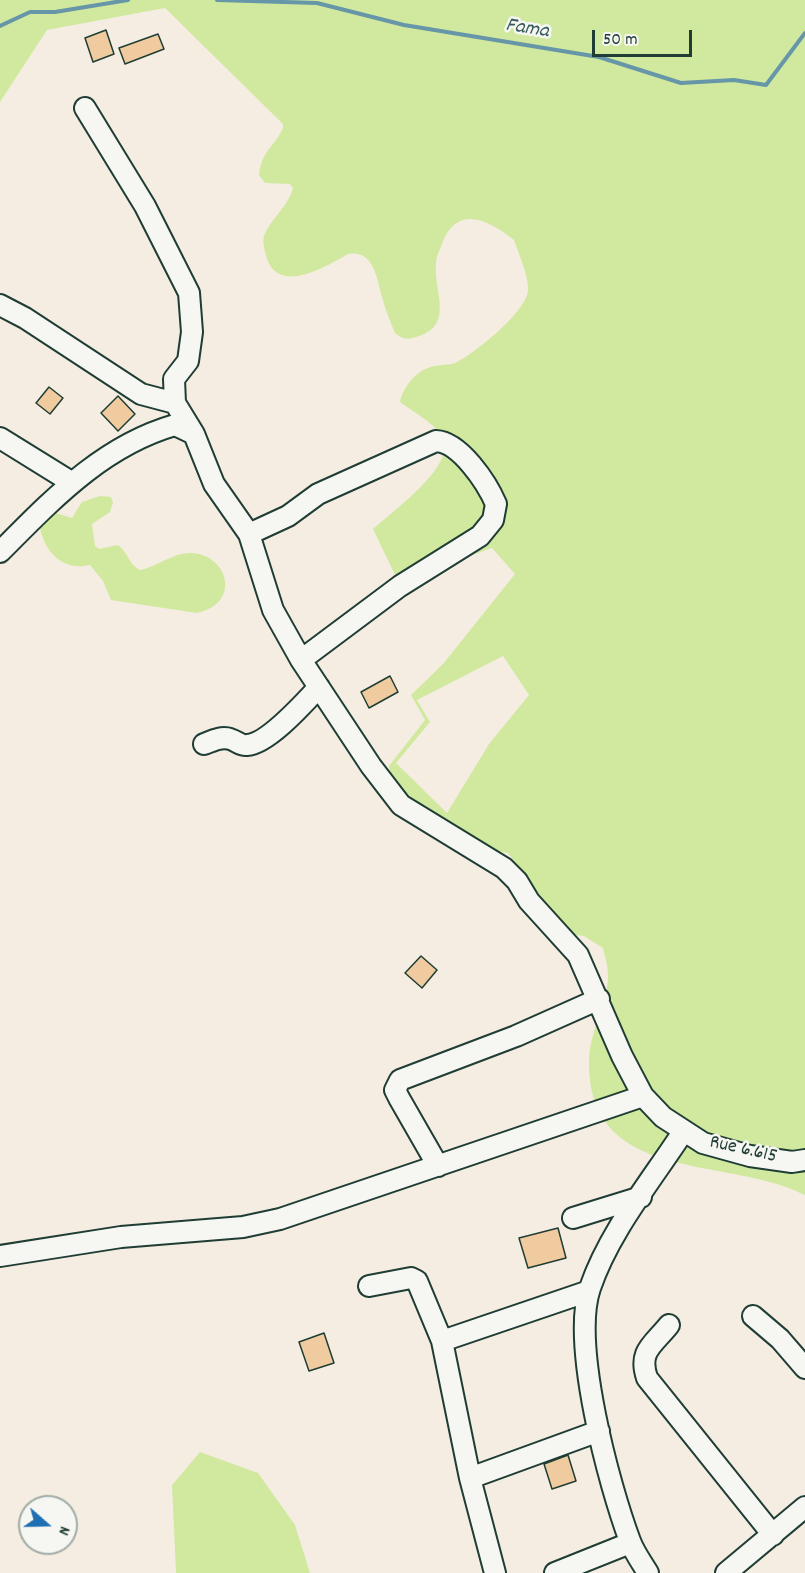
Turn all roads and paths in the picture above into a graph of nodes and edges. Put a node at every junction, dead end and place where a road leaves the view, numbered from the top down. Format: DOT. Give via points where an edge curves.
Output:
graph roads {
  1 [pos="85,108"];
  2 [pos="0,305"];
  3 [pos="175,403"];
  4 [pos="194,434"];
  5 [pos="0,438"];
  6 [pos="71,482"];
  7 [pos="249,534"];
  8 [pos="0,552"];
  9 [pos="301,660"];
  10 [pos="319,687"];
  11 [pos="204,744"];
  12 [pos="599,999"];
  13 [pos="643,1096"];
  14 [pos="683,1132"];
  15 [pos="805,1160"];
  16 [pos="438,1166"];
  17 [pos="641,1197"];
  18 [pos="573,1218"];
  19 [pos="0,1256"];
  20 [pos="369,1286"];
  21 [pos="589,1291"];
  22 [pos="753,1316"];
  23 [pos="669,1325"];
  24 [pos="442,1341"];
  25 [pos="805,1368"];
  26 [pos="599,1431"];
  27 [pos="470,1478"];
  28 [pos="805,1507"];
  29 [pos="773,1535"];
  30 [pos="630,1543"];
  31 [pos="495,1573"];
  32 [pos="555,1573"];
  33 [pos="648,1573"];
  34 [pos="726,1573"];
  1 -- 3 [label="street" via="145,206 189,293 192,332 188,361 174,379"];
  2 -- 3 [label="street" via="141,394"];
  3 -- 4 [label="street"];
  4 -- 6 [label="street" via="175,425 149,432 122,445"];
  4 -- 7 [label="street" via="214,484"];
  5 -- 6 [label="street"];
  6 -- 8 [label="street"];
  7 -- 9 [label="street" via="273,610"];
  7 -- 9 [label="street" via="288,516 318,494 436,441 451,445 472,466 496,504 493,520 480,536 400,586"];
  9 -- 10 [label="street"];
  10 -- 11 [label="street" via="255,745 244,746 229,738"];
  10 -- 12 [label="street" via="401,805 494,861 517,881 529,901 578,955"];
  12 -- 13 [label="street"];
  12 -- 16 [label="street" via="400,1080 395,1090"];
  13 -- 14 [label="street, Rue 6.615"];
  13 -- 16 [label="street"];
  14 -- 15 [label="street, Rue 6.615" via="704,1143 750,1156"];
  14 -- 17 [label="street"];
  16 -- 19 [label="street" via="280,1219 243,1227 122,1237"];
  17 -- 18 [label="street"];
  17 -- 21 [label="street" via="600,1264"];
  20 -- 24 [label="street" via="411,1278 417,1281"];
  21 -- 24 [label="street"];
  21 -- 26 [label="street" via="585,1327 588,1373"];
  22 -- 25 [label="street"];
  23 -- 29 [label="street" via="646,1353 642,1363 647,1378"];
  24 -- 27 [label="street"];
  26 -- 27 [label="street"];
  26 -- 30 [label="street"];
  27 -- 31 [label="street"];
  28 -- 29 [label="street"];
  29 -- 34 [label="street"];
  30 -- 32 [label="street"];
  30 -- 33 [label="street"];
}
